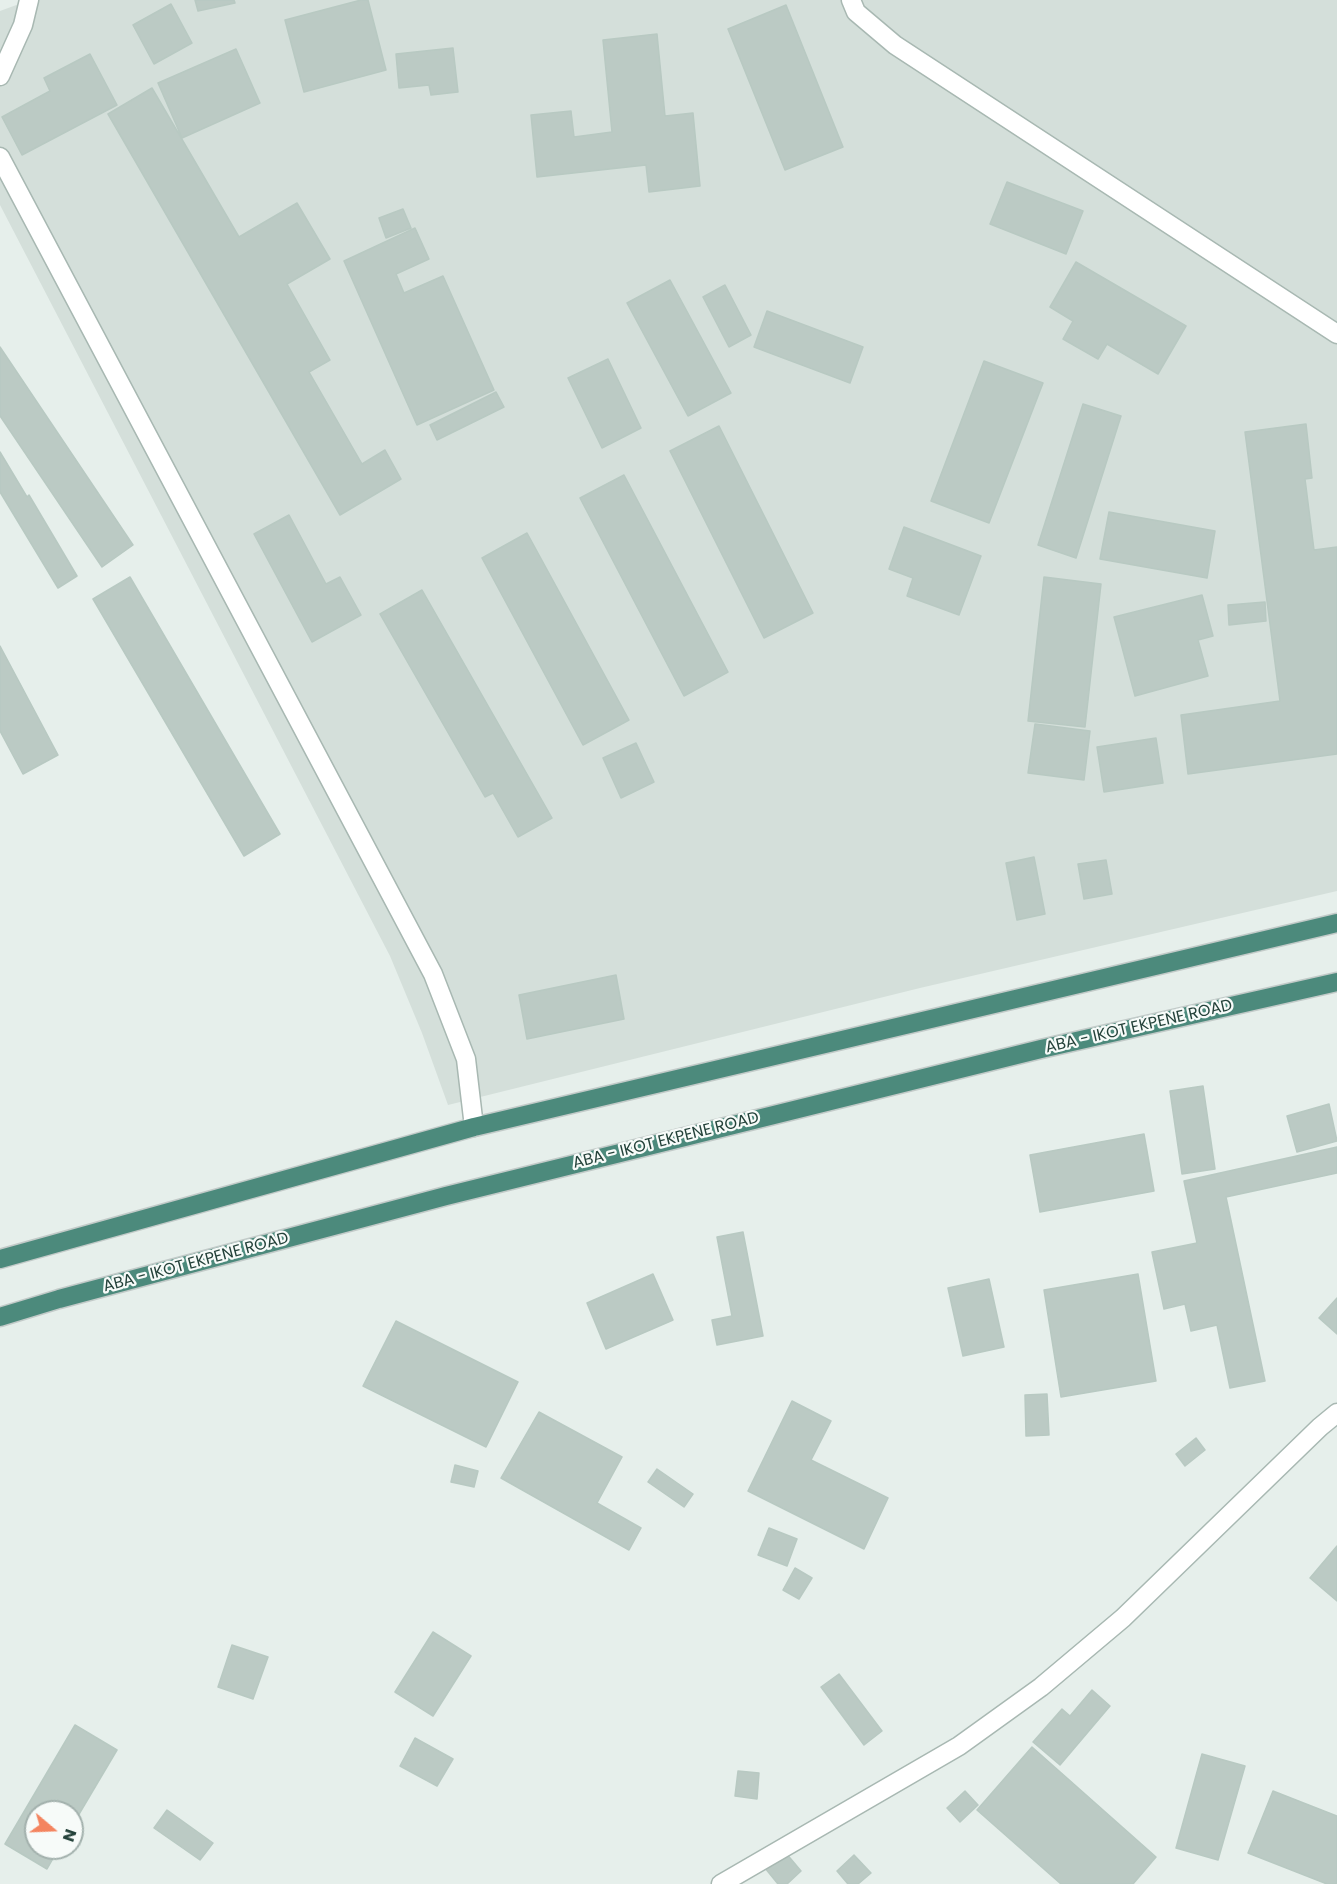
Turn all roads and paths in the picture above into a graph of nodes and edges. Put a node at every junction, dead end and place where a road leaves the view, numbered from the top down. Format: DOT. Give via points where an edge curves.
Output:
graph roads {
  1 [pos="29,0"];
  2 [pos="851,0"];
  3 [pos="0,76"];
  4 [pos="0,157"];
  5 [pos="1337,334"];
  6 [pos="1337,924"];
  7 [pos="1337,982"];
  8 [pos="474,1127"];
  9 [pos="0,1259"];
  10 [pos="0,1317"];
  11 [pos="1337,1413"];
  12 [pos="722,1884"];
  1 -- 3 [label="street" via="23,25"];
  2 -- 5 [label="street" via="856,12 895,45"];
  4 -- 8 [label="street" via="433,974 466,1059"];
  6 -- 8 [label="highway"];
  7 -- 10 [label="highway, ABA - IKOT EKPENE ROAD" via="1041,1048 446,1196"];
  8 -- 9 [label="highway"];
  11 -- 12 [label="street" via="1123,1618 1041,1688 959,1746"];
}
